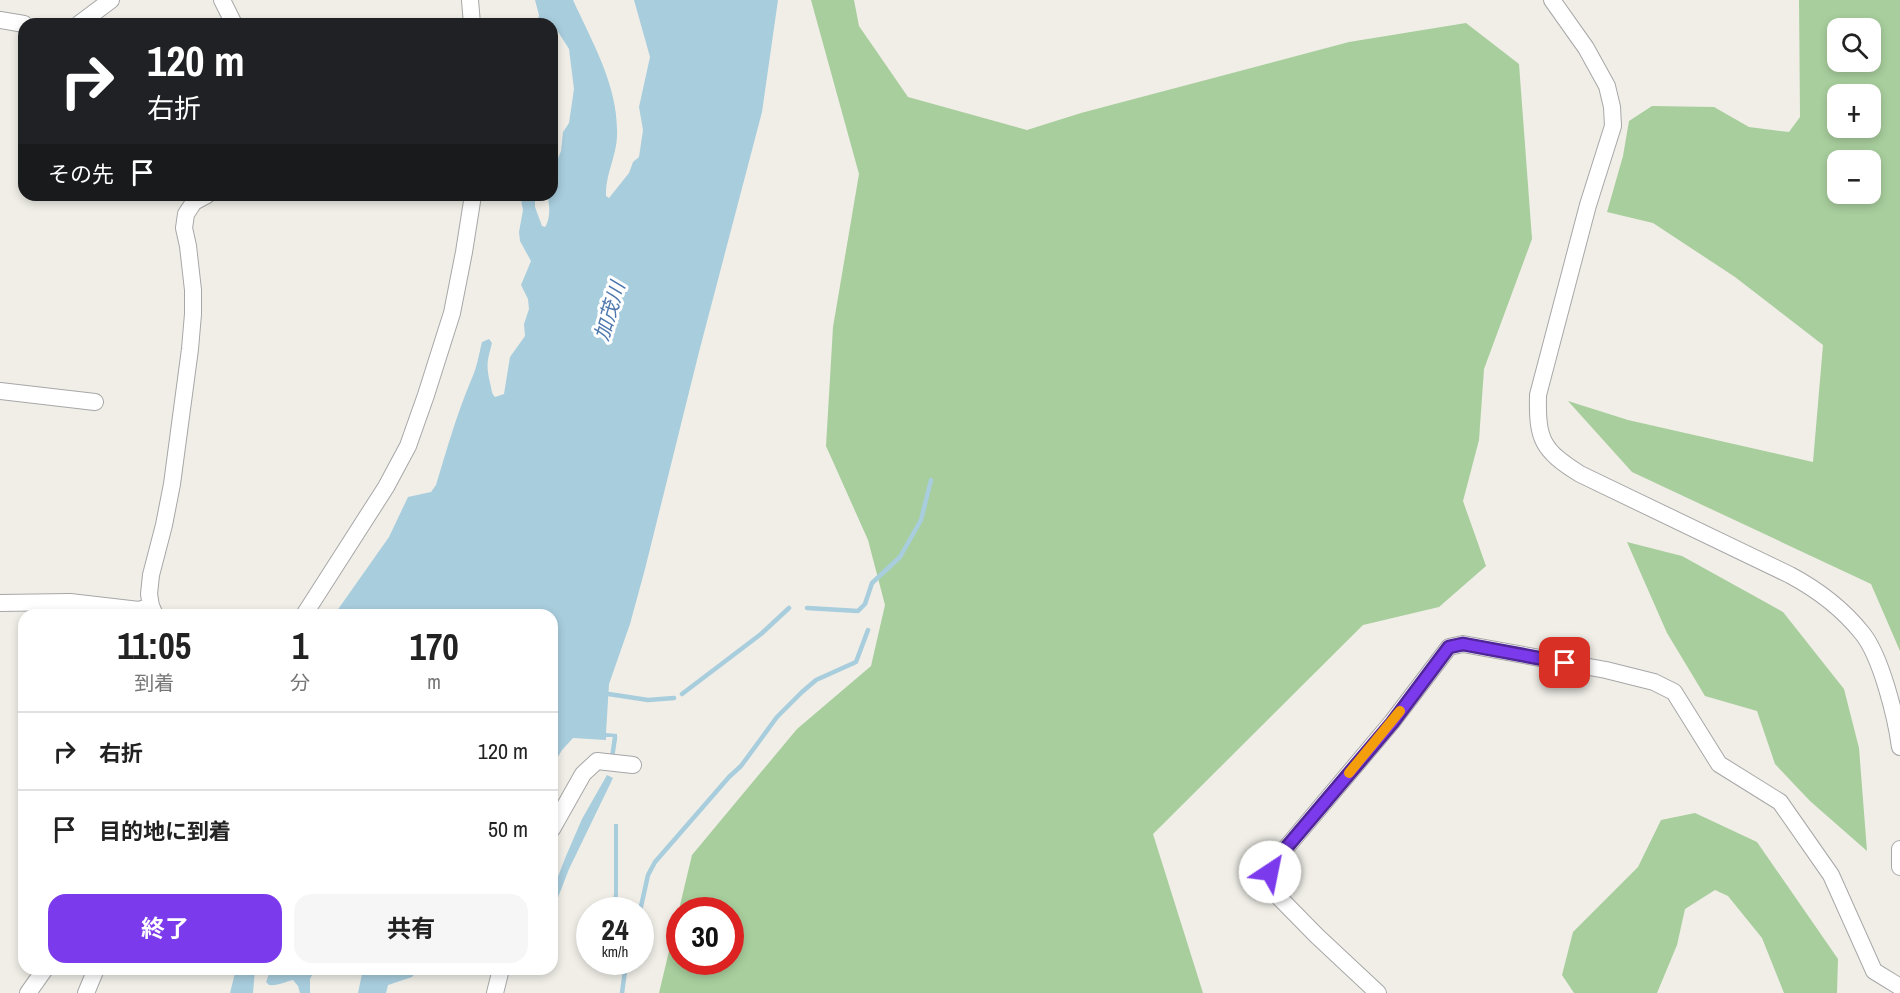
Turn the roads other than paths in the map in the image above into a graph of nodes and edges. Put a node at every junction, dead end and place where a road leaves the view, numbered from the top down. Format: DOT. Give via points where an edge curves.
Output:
graph roads {
  1 [pos="111,0"];
  2 [pos="222,0"];
  3 [pos="470,0"];
  4 [pos="1552,0"];
  5 [pos="87,18"];
  6 [pos="231,18"];
  7 [pos="472,18"];
  8 [pos="0,20"];
  9 [pos="18,23"];
  10 [pos="196,201"];
  11 [pos="471,201"];
  12 [pos="0,391"];
  13 [pos="94,402"];
  14 [pos="0,603"];
  15 [pos="130,609"];
  16 [pos="153,609"];
  17 [pos="308,609"];
  18 [pos="1900,747"];
  19 [pos="633,765"];
  20 [pos="558,818"];
  21 [pos="1900,849"];
  22 [pos="1900,867"];
  23 [pos="41,975"];
  24 [pos="94,975"];
  25 [pos="500,975"];
  26 [pos="1900,987"];
  27 [pos="28,993"];
  28 [pos="86,993"];
  29 [pos="495,993"];
  30 [pos="1378,993"];
  1 -- 5 [label="street"];
  2 -- 6 [label="street"];
  3 -- 7 [label="street"];
  4 -- 18 [label="street" via="1607,86 1613,126 1538,395 1537,423 1545,446 1580,474 1790,575 1832,602 1864,634 1880,666"];
  8 -- 9 [label="street"];
  10 -- 16 [label="street" via="186,214 184,228 193,290 190,349 172,484 151,575"];
  11 -- 17 [label="street" via="452,313 408,446"];
  12 -- 13 [label="street"];
  14 -- 15 [label="street" via="70,602"];
  19 -- 20 [label="street" via="597,761 583,774"];
  21 -- 22 [label="street"];
  23 -- 27 [label="street"];
  24 -- 28 [label="street"];
  25 -- 29 [label="street"];
  26 -- 30 [label="street" via="1874,972 1831,875 1780,802 1719,764 1674,692 1654,682 1606,670 1463,644 1449,647 1392,723 1275,861 1265,883"];
}
